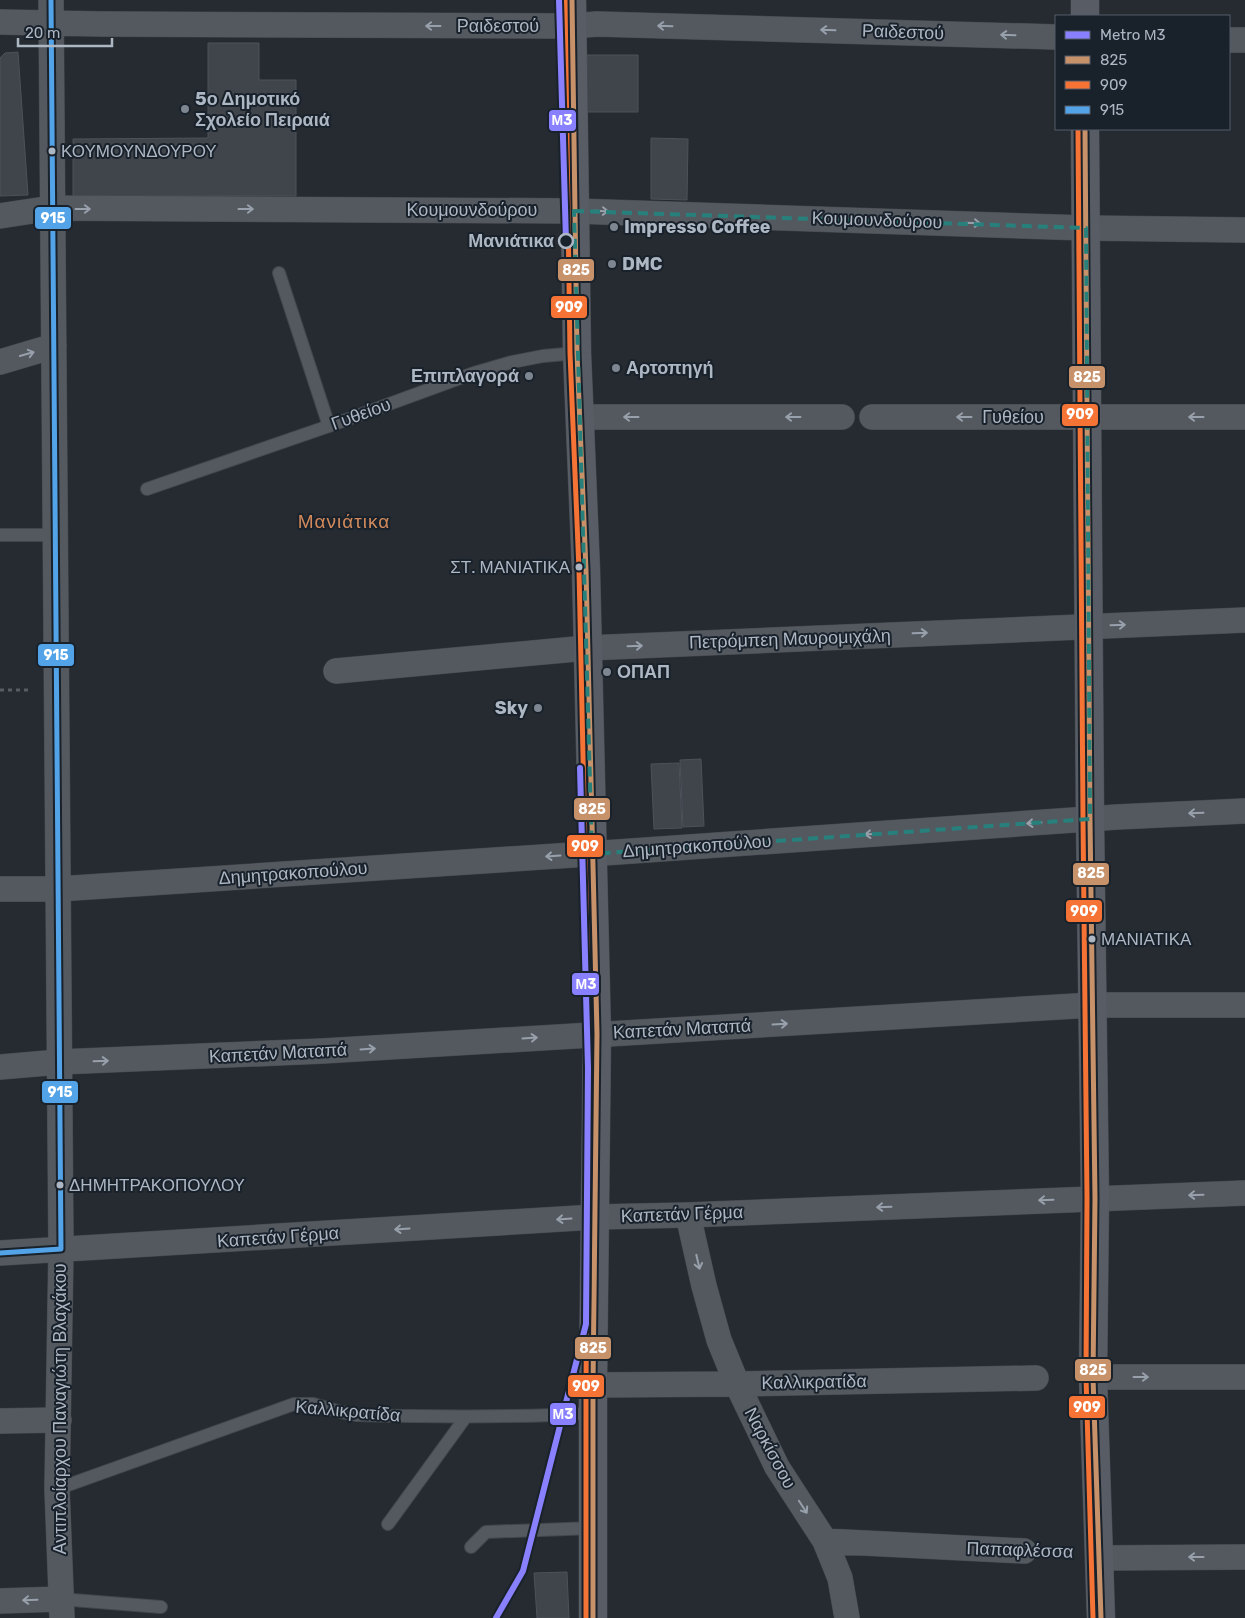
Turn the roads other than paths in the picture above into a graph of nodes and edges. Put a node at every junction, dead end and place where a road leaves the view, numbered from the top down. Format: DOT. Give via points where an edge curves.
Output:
graph roads {
  1 [pos="1084,0"];
  2 [pos="51,11"];
  3 [pos="572,13"];
  4 [pos="1085,15"];
  5 [pos="0,22"];
  6 [pos="1055,37"];
  7 [pos="1230,40"];
  8 [pos="1245,40"];
  9 [pos="1085,130"];
  10 [pos="52,208"];
  11 [pos="574,211"];
  12 [pos="0,216"];
  13 [pos="1086,228"];
  14 [pos="1245,230"];
  15 [pos="279,273"];
  16 [pos="54,346"];
  17 [pos="577,354"];
  18 [pos="0,362"];
  19 [pos="579,417"];
  20 [pos="842,417"];
  21 [pos="872,417"];
  22 [pos="1087,417"];
  23 [pos="1245,417"];
  24 [pos="329,426"];
  25 [pos="147,489"];
  26 [pos="0,535"];
  27 [pos="55,535"];
  28 [pos="1245,620"];
  29 [pos="1089,626"];
  30 [pos="587,648"];
  31 [pos="336,671"];
  32 [pos="1245,811"];
  33 [pos="1090,819"];
  34 [pos="592,854"];
  35 [pos="0,889"];
  36 [pos="58,889"];
  37 [pos="1245,1005"];
  38 [pos="1093,1006"];
  39 [pos="597,1034"];
  40 [pos="59,1062"];
  41 [pos="0,1066"];
  42 [pos="1245,1193"];
  43 [pos="1095,1198"];
  44 [pos="688,1215"];
  45 [pos="595,1217"];
  46 [pos="61,1249"];
  47 [pos="0,1253"];
  48 [pos="1093,1377"];
  49 [pos="1245,1377"];
  50 [pos="1036,1378"];
  51 [pos="737,1384"];
  52 [pos="593,1385"];
  53 [pos="593,1413"];
  54 [pos="465,1418"];
  55 [pos="59,1420"];
  56 [pos="0,1421"];
  57 [pos="57,1489"];
  58 [pos="388,1524"];
  59 [pos="593,1528"];
  60 [pos="825,1541"];
  61 [pos="471,1547"];
  62 [pos="1024,1551"];
  63 [pos="1245,1557"];
  64 [pos="1099,1558"];
  65 [pos="0,1601"];
  66 [pos="161,1607"];
  67 [pos="61,1609"];
  68 [pos="593,1618"];
  69 [pos="847,1618"];
  70 [pos="1100,1618"];
  1 -- 4 [label="street"];
  3 -- 2 [label="street, Ραιδεστού, one-way" via="102,24"];
  2 -- 5 [label="street, Ραιδεστού"];
  2 -- 10 [label="street, Αντιπλοίαρχου Παναγιώτη Βλαχάκου"];
  6 -- 3 [label="street, Ραιδεστού, one-way" via="598,24"];
  3 -- 11 [label="street"];
  7 -- 8 [label="street"];
  9 -- 13 [label="street"];
  10 -- 11 [label="street, Κουμουνδούρου, one-way"];
  10 -- 12 [label="street, Κουμουνδούρου"];
  10 -- 16 [label="street, Αντιπλοίαρχου Παναγιώτη Βλαχάκου"];
  11 -- 13 [label="street, Κουμουνδούρου, one-way"];
  11 -- 17 [label="street"];
  13 -- 14 [label="street, Κουμουνδούρου"];
  13 -- 22 [label="street"];
  15 -- 24 [label="lane"];
  18 -- 16 [label="street, one-way"];
  16 -- 27 [label="street, Αντιπλοίαρχου Παναγιώτη Βλαχάκου"];
  17 -- 19 [label="street"];
  17 -- 24 [label="lane, Γυθείου" via="543,356 474,373"];
  20 -- 19 [label="street, one-way"];
  19 -- 30 [label="street"];
  22 -- 21 [label="street, Γυθείου, one-way"];
  23 -- 22 [label="street, Γυθείου, one-way"];
  22 -- 29 [label="street"];
  24 -- 25 [label="lane, Γυθείου"];
  26 -- 27 [label="lane"];
  27 -- 36 [label="street, Αντιπλοίαρχου Παναγιώτη Βλαχάκου"];
  29 -- 28 [label="street, Πετρόμπεη Μαυρομιχάλη, one-way"];
  30 -- 29 [label="street, Πετρόμπεη Μαυρομιχάλη, one-way"];
  29 -- 33 [label="street"];
  30 -- 31 [label="street, Πετρόμπεη Μαυρομιχάλη"];
  30 -- 34 [label="street"];
  32 -- 33 [label="street, Δημητρακοπούλου, one-way"];
  33 -- 34 [label="street, Δημητρακοπούλου, one-way"];
  33 -- 38 [label="street"];
  34 -- 36 [label="street, Δημητρακοπούλου, one-way"];
  34 -- 39 [label="street"];
  35 -- 36 [label="street, Δημητρακοπούλου"];
  36 -- 40 [label="street, Αντιπλοίαρχου Παναγιώτη Βλαχάκου"];
  37 -- 38 [label="street, Καπετάν Ματαπά"];
  39 -- 38 [label="street, Καπετάν Ματαπά, one-way"];
  38 -- 43 [label="street"];
  40 -- 39 [label="street, Καπετάν Ματαπά, one-way" via="323,1051"];
  39 -- 45 [label="street"];
  40 -- 41 [label="street, Καπετάν Ματαπά"];
  40 -- 46 [label="street, Αντιπλοίαρχου Παναγιώτη Βλαχάκου"];
  42 -- 43 [label="street, Καπετάν Γέρμα, one-way"];
  43 -- 44 [label="street, Καπετάν Γέρμα, one-way"];
  43 -- 48 [label="street"];
  44 -- 45 [label="street, Καπετάν Γέρμα"];
  44 -- 51 [label="street, Ναρκίσσου, one-way" via="719,1340"];
  45 -- 46 [label="street, Καπετάν Γέρμα, one-way"];
  45 -- 52 [label="street"];
  46 -- 47 [label="street, Καπετάν Γέρμα"];
  46 -- 55 [label="street, Αντιπλοίαρχου Παναγιώτη Βλαχάκου"];
  48 -- 49 [label="street, one-way"];
  48 -- 64 [label="street"];
  50 -- 51 [label="street, Καλλικρατίδα"];
  51 -- 52 [label="street, Καλλικρατίδα"];
  51 -- 60 [label="street, Ναρκίσσου, one-way" via="777,1466"];
  52 -- 53 [label="street"];
  53 -- 54 [label="lane, Καλλικρατίδα"];
  53 -- 59 [label="street"];
  54 -- 57 [label="lane, Καλλικρατίδα" via="357,1415 313,1404 294,1404"];
  54 -- 58 [label="lane"];
  55 -- 56 [label="street"];
  55 -- 57 [label="street, Αντιπλοίαρχου Παναγιώτη Βλαχάκου"];
  57 -- 67 [label="street, Αντιπλοίαρχου Παναγιώτη Βλαχάκου"];
  59 -- 61 [label="lane" via="486,1532"];
  59 -- 68 [label="street"];
  60 -- 62 [label="street, Παπαφλέσσα"];
  60 -- 69 [label="street, Ναρκίσσου" via="840,1578"];
  63 -- 64 [label="street, Παπαφλέσσα, one-way"];
  64 -- 70 [label="street"];
  67 -- 65 [label="street, one-way"];
  66 -- 67 [label="lane"];
}
